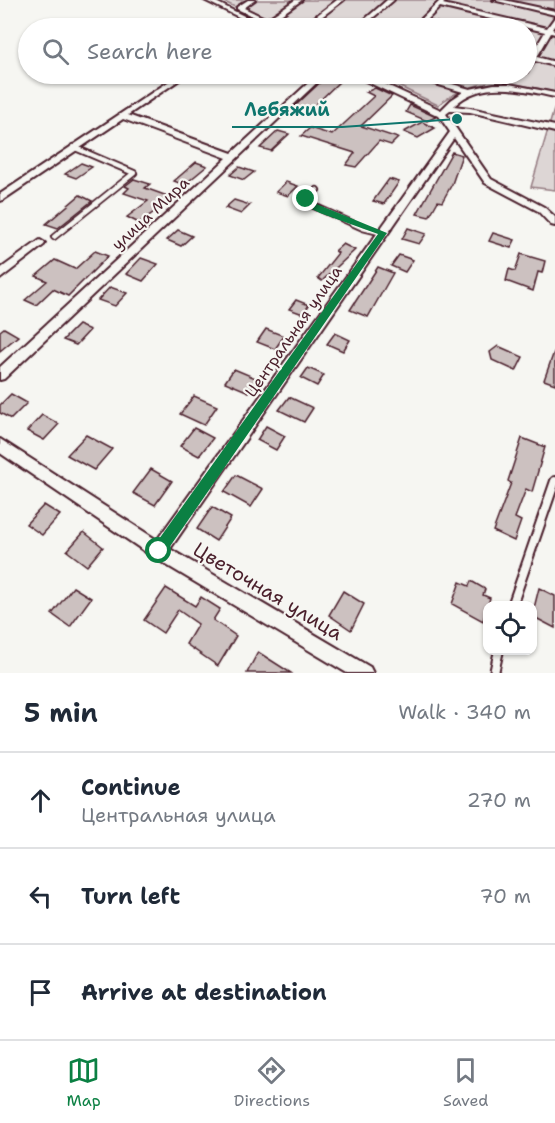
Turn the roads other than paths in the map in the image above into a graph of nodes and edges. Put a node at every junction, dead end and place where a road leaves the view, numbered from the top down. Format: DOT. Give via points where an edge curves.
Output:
graph roads {
  1 [pos="207,0"];
  2 [pos="252,0"];
  3 [pos="298,0"];
  4 [pos="341,0"];
  5 [pos="391,0"];
  6 [pos="496,0"];
  7 [pos="441,2"];
  8 [pos="239,8"];
  9 [pos="230,11"];
  10 [pos="555,13"];
  11 [pos="245,18"];
  12 [pos="253,18"];
  13 [pos="276,18"];
  14 [pos="317,18"];
  15 [pos="370,18"];
  16 [pos="425,18"];
  17 [pos="502,18"];
  18 [pos="555,19"];
  19 [pos="537,27"];
  20 [pos="552,31"];
  21 [pos="538,49"];
  22 [pos="537,59"];
  23 [pos="555,64"];
  24 [pos="169,84"];
  25 [pos="311,84"];
  26 [pos="383,84"];
  27 [pos="444,84"];
  28 [pos="509,84"];
  29 [pos="471,92"];
  30 [pos="555,95"];
  31 [pos="444,111"];
  32 [pos="122,116"];
  33 [pos="555,129"];
  34 [pos="455,130"];
  35 [pos="74,147"];
  36 [pos="231,156"];
  37 [pos="317,190"];
  38 [pos="0,198"];
  39 [pos="555,223"];
  40 [pos="383,233"];
  41 [pos="54,237"];
  42 [pos="40,243"];
  43 [pos="0,275"];
  44 [pos="0,375"];
  45 [pos="0,445"];
  46 [pos="555,481"];
  47 [pos="159,551"];
  48 [pos="514,601"];
  49 [pos="498,655"];
  50 [pos="364,673"];
  51 [pos="494,673"];
  1 -- 9 [label="street"];
  2 -- 8 [label="street"];
  3 -- 13 [label="street"];
  4 -- 14 [label="street"];
  5 -- 15 [label="street"];
  6 -- 10 [label="street"];
  7 -- 16 [label="street"];
  7 -- 17 [label="street"];
  8 -- 9 [label="street"];
  8 -- 12 [label="street"];
  9 -- 11 [label="street"];
  18 -- 20 [label="street"];
  19 -- 20 [label="street"];
  20 -- 21 [label="street"];
  22 -- 23 [label="street"];
  24 -- 32 [label="street"];
  25 -- 36 [label="street, улица Мира"];
  26 -- 31 [label="street"];
  27 -- 29 [label="street"];
  28 -- 29 [label="street"];
  28 -- 30 [label="street"];
  29 -- 31 [label="street" via="460,96"];
  31 -- 33 [label="street" via="470,110"];
  31 -- 34 [label="street"];
  32 -- 35 [label="street"];
  32 -- 36 [label="street"];
  34 -- 39 [label="street" via="488,181 540,209"];
  34 -- 40 [label="street, Центральная улица"];
  35 -- 38 [label="street"];
  35 -- 41 [label="lane" via="134,173"];
  36 -- 44 [label="street, улица Мира"];
  37 -- 40 [label="lane" via="305,202"];
  40 -- 47 [label="street, Центральная улица"];
  42 -- 43 [label="street"];
  45 -- 47 [label="street, Цветочная улица"];
  46 -- 48 [label="lane"];
  47 -- 50 [label="street, Цветочная улица"];
  49 -- 51 [label="lane"];
}
